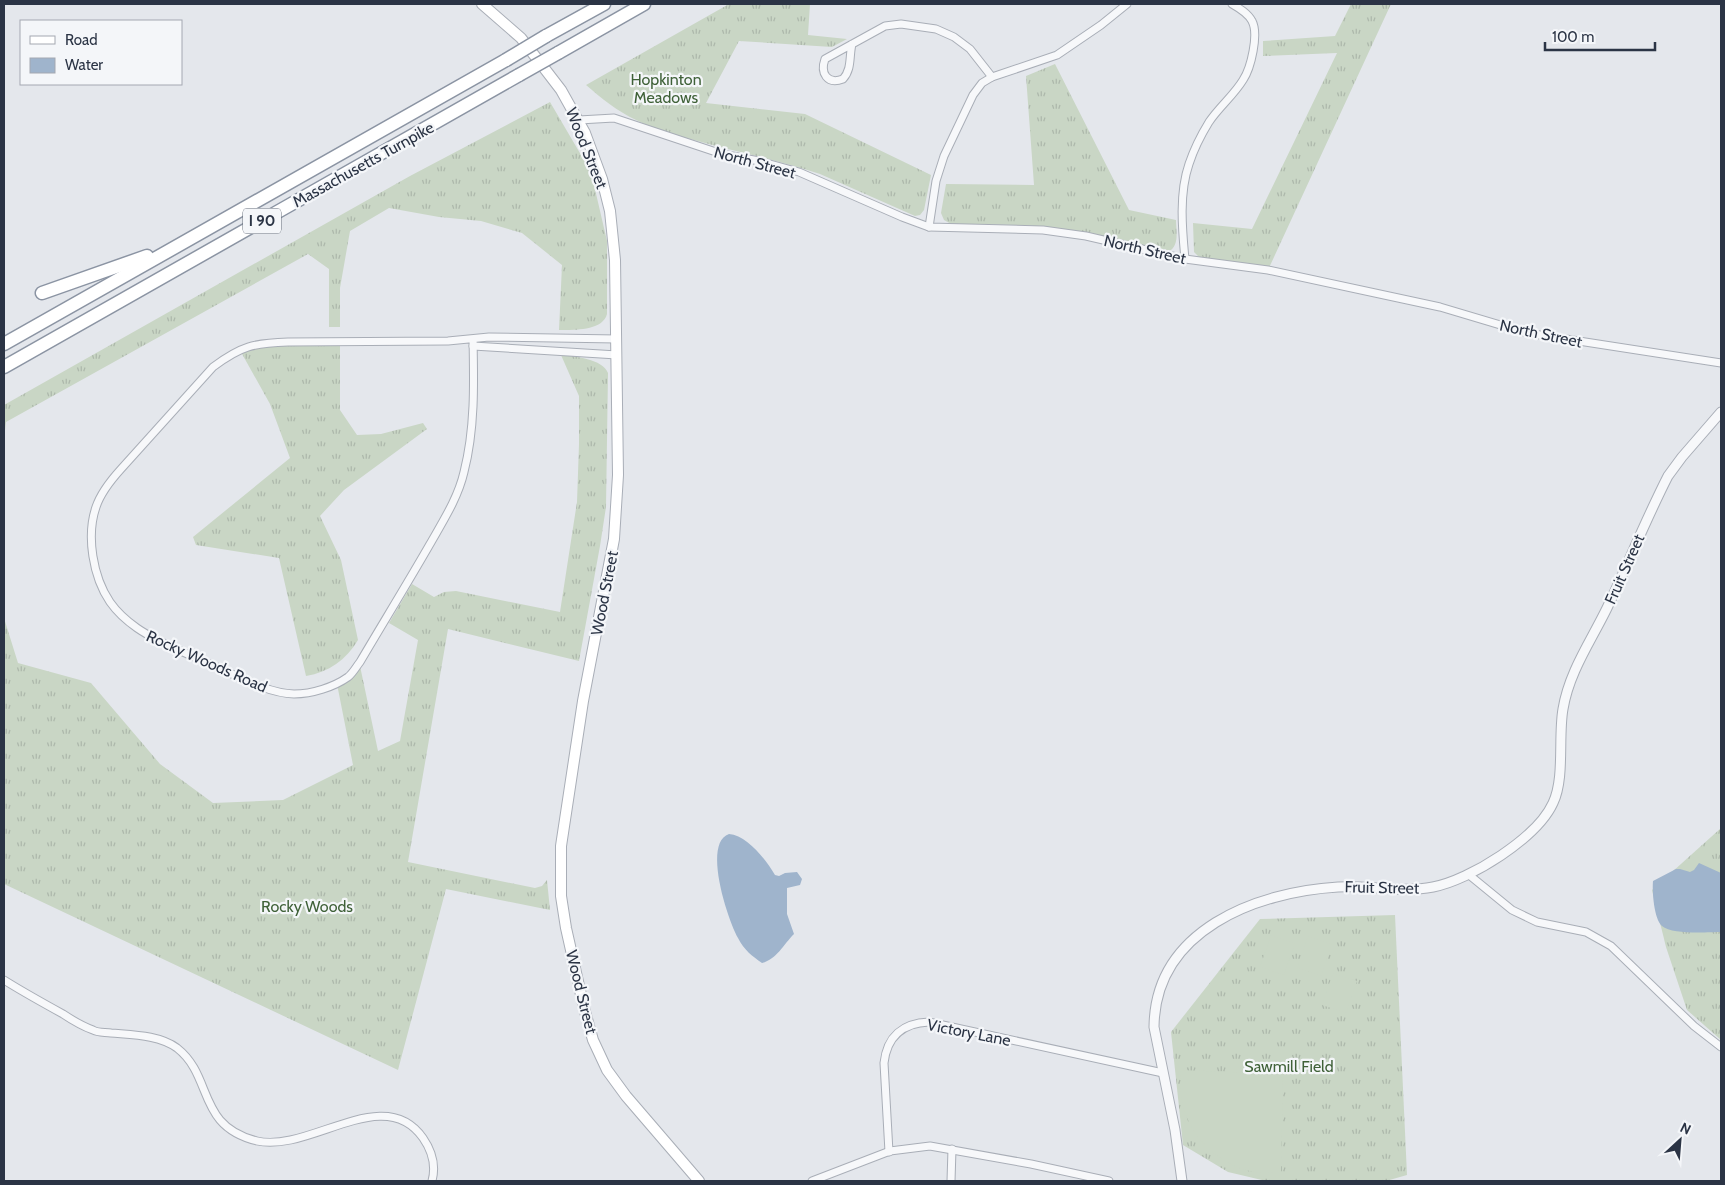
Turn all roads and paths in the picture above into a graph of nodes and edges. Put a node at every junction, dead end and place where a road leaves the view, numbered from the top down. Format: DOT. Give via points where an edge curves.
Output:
graph roads {
  1 [pos="482,4"];
  2 [pos="604,4"];
  3 [pos="644,4"];
  4 [pos="1127,4"];
  5 [pos="1232,4"];
  6 [pos="852,44"];
  7 [pos="992,77"];
  8 [pos="578,120"];
  9 [pos="929,226"];
  10 [pos="174,248"];
  11 [pos="1185,259"];
  12 [pos="42,293"];
  13 [pos="617,339"];
  14 [pos="473,343"];
  15 [pos="4,344"];
  16 [pos="617,355"];
  17 [pos="1721,363"];
  18 [pos="4,367"];
  19 [pos="1721,412"];
  20 [pos="1468,874"];
  21 [pos="4,980"];
  22 [pos="1721,1046"];
  23 [pos="1163,1073"];
  24 [pos="952,1149"];
  25 [pos="889,1152"];
  26 [pos="432,1181"];
  27 [pos="698,1181"];
  28 [pos="812,1181"];
  29 [pos="951,1181"];
  30 [pos="1108,1181"];
  31 [pos="1182,1181"];
  1 -- 8 [label="main road, Wood Street" via="526,45 561,90"];
  2 -- 10 [label="highway, Massachusetts Turnpike / I 90, bridge"];
  3 -- 18 [label="highway, Massachusetts Turnpike / I 90, bridge"];
  4 -- 7 [label="street" via="1057,55"];
  5 -- 11 [label="street" via="1252,20 1255,30 1253,49 1243,80 1208,123 1188,166 1183,201"];
  6 -- 6 [label="street" via="825,59 822,68 832,80 844,79 850,68"];
  6 -- 7 [label="street" via="885,26 901,24 936,29 970,49"];
  7 -- 9 [label="street" via="982,83 973,95 944,156 936,181"];
  8 -- 9 [label="street, North Street" via="614,118 722,154 799,172"];
  8 -- 13 [label="main road, Wood Street" via="597,164 610,211"];
  9 -- 11 [label="street, North Street" via="1043,230 1086,236"];
  10 -- 12 [label="highway"];
  10 -- 15 [label="highway, Massachusetts Turnpike / I 90"];
  11 -- 17 [label="street, North Street" via="1268,270 1440,307 1527,334"];
  13 -- 14 [label="street, Rocky Woods Road" via="489,338"];
  13 -- 16 [label="main road, Wood Street"];
  14 -- 14 [label="street, Rocky Woods Road" via="266,343 232,353 213,367 127,462 107,485 96,506 91,529 92,546 100,580 110,602 122,616 153,638 279,692 296,694 323,689 350,676 424,555 460,487 471,438"];
  14 -- 16 [label="street, Rocky Woods Road"];
  16 -- 27 [label="main road, Wood Street" via="615,528 566,815 560,863 561,896 584,1008 600,1055 616,1084"];
  19 -- 20 [label="street, Fruit Street" via="1668,476 1606,611 1579,661 1565,697 1553,803 1543,820 1527,836 1498,858"];
  20 -- 22 [label="street" via="1512,910 1537,922 1586,932 1611,946 1694,1026"];
  20 -- 23 [label="street, Fruit Street" via="1425,888 1341,886 1286,894 1248,906 1209,927 1179,955 1156,1000 1154,1027"];
  21 -- 26 [label="street" via="94,1031 159,1040 174,1046 195,1071 216,1115 228,1127 247,1137 279,1142 363,1118 385,1116 401,1119 428,1145 434,1166"];
  23 -- 25 [label="street, Victory Lane" via="929,1022 910,1024 902,1029 885,1052"];
  23 -- 31 [label="street, Fruit Street"];
  24 -- 25 [label="street" via="920,1146"];
  24 -- 29 [label="street"];
  24 -- 30 [label="street"];
  25 -- 28 [label="street"];
}
